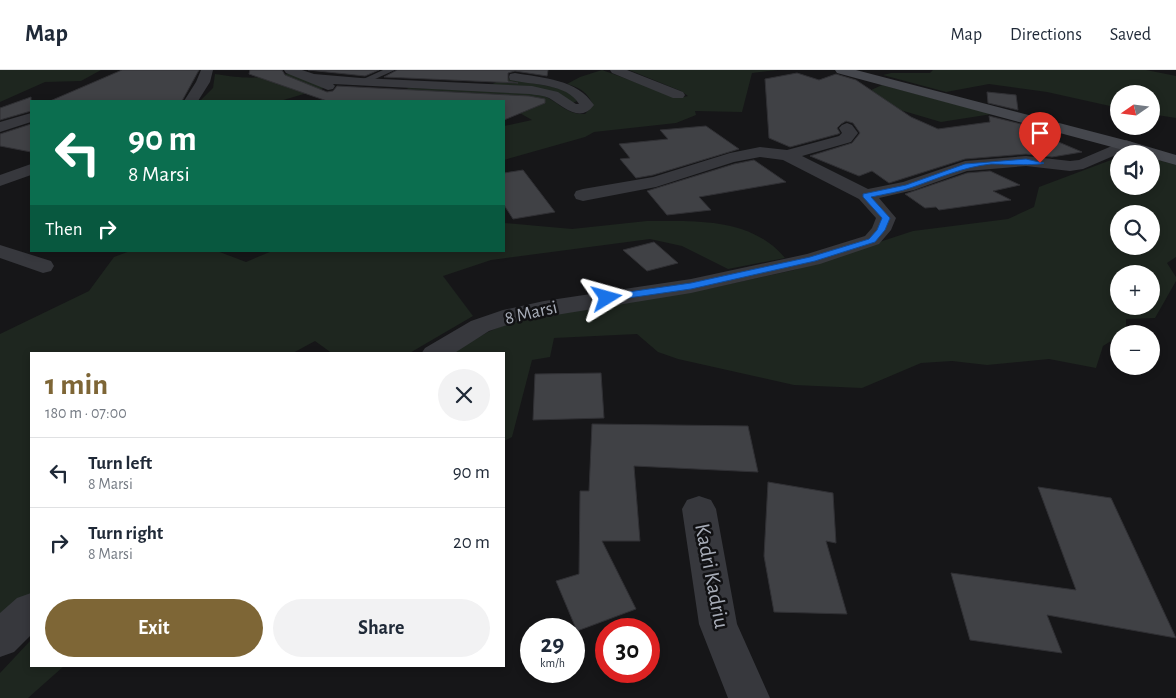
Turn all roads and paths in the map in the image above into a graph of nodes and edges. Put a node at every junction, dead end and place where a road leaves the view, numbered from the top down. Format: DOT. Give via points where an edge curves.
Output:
graph roads {
  1 [pos="207,70"];
  2 [pos="290,70"];
  3 [pos="391,70"];
  4 [pos="616,70"];
  5 [pos="841,70"];
  6 [pos="514,77"];
  7 [pos="358,89"];
  8 [pos="678,95"];
  9 [pos="192,100"];
  10 [pos="30,117"];
  11 [pos="0,127"];
  12 [pos="847,128"];
  13 [pos="1126,145"];
  14 [pos="1110,152"];
  15 [pos="787,155"];
  16 [pos="1160,155"];
  17 [pos="1176,160"];
  18 [pos="30,169"];
  19 [pos="0,182"];
  20 [pos="583,196"];
  21 [pos="866,196"];
  22 [pos="0,251"];
  23 [pos="43,266"];
  24 [pos="437,352"];
  25 [pos="699,509"];
  26 [pos="30,611"];
  27 [pos="0,639"];
  28 [pos="749,698"];
  1 -- 9 [label="street"];
  2 -- 7 [label="street" via="327,86"];
  3 -- 7 [label="lane"];
  4 -- 8 [label="street"];
  5 -- 13 [label="main road"];
  6 -- 7 [label="street" via="573,90 585,99 587,105 570,108 547,93 529,90"];
  10 -- 11 [label="street"];
  12 -- 15 [label="street, 8 Marsi" via="850,133 845,140"];
  14 -- 21 [label="street" via="1070,166 1026,162 965,166 908,186"];
  15 -- 20 [label="street, 8 Marsi" via="747,153 656,182"];
  15 -- 21 [label="street, 8 Marsi"];
  16 -- 17 [label="main road"];
  18 -- 19 [label="street"];
  21 -- 24 [label="street, 8 Marsi" via="886,218 872,240 812,259 691,286 512,315 480,326"];
  22 -- 23 [label="street"];
  25 -- 28 [label="street, Kadri Kadriu" via="718,624"];
  26 -- 27 [label="street"];
}
